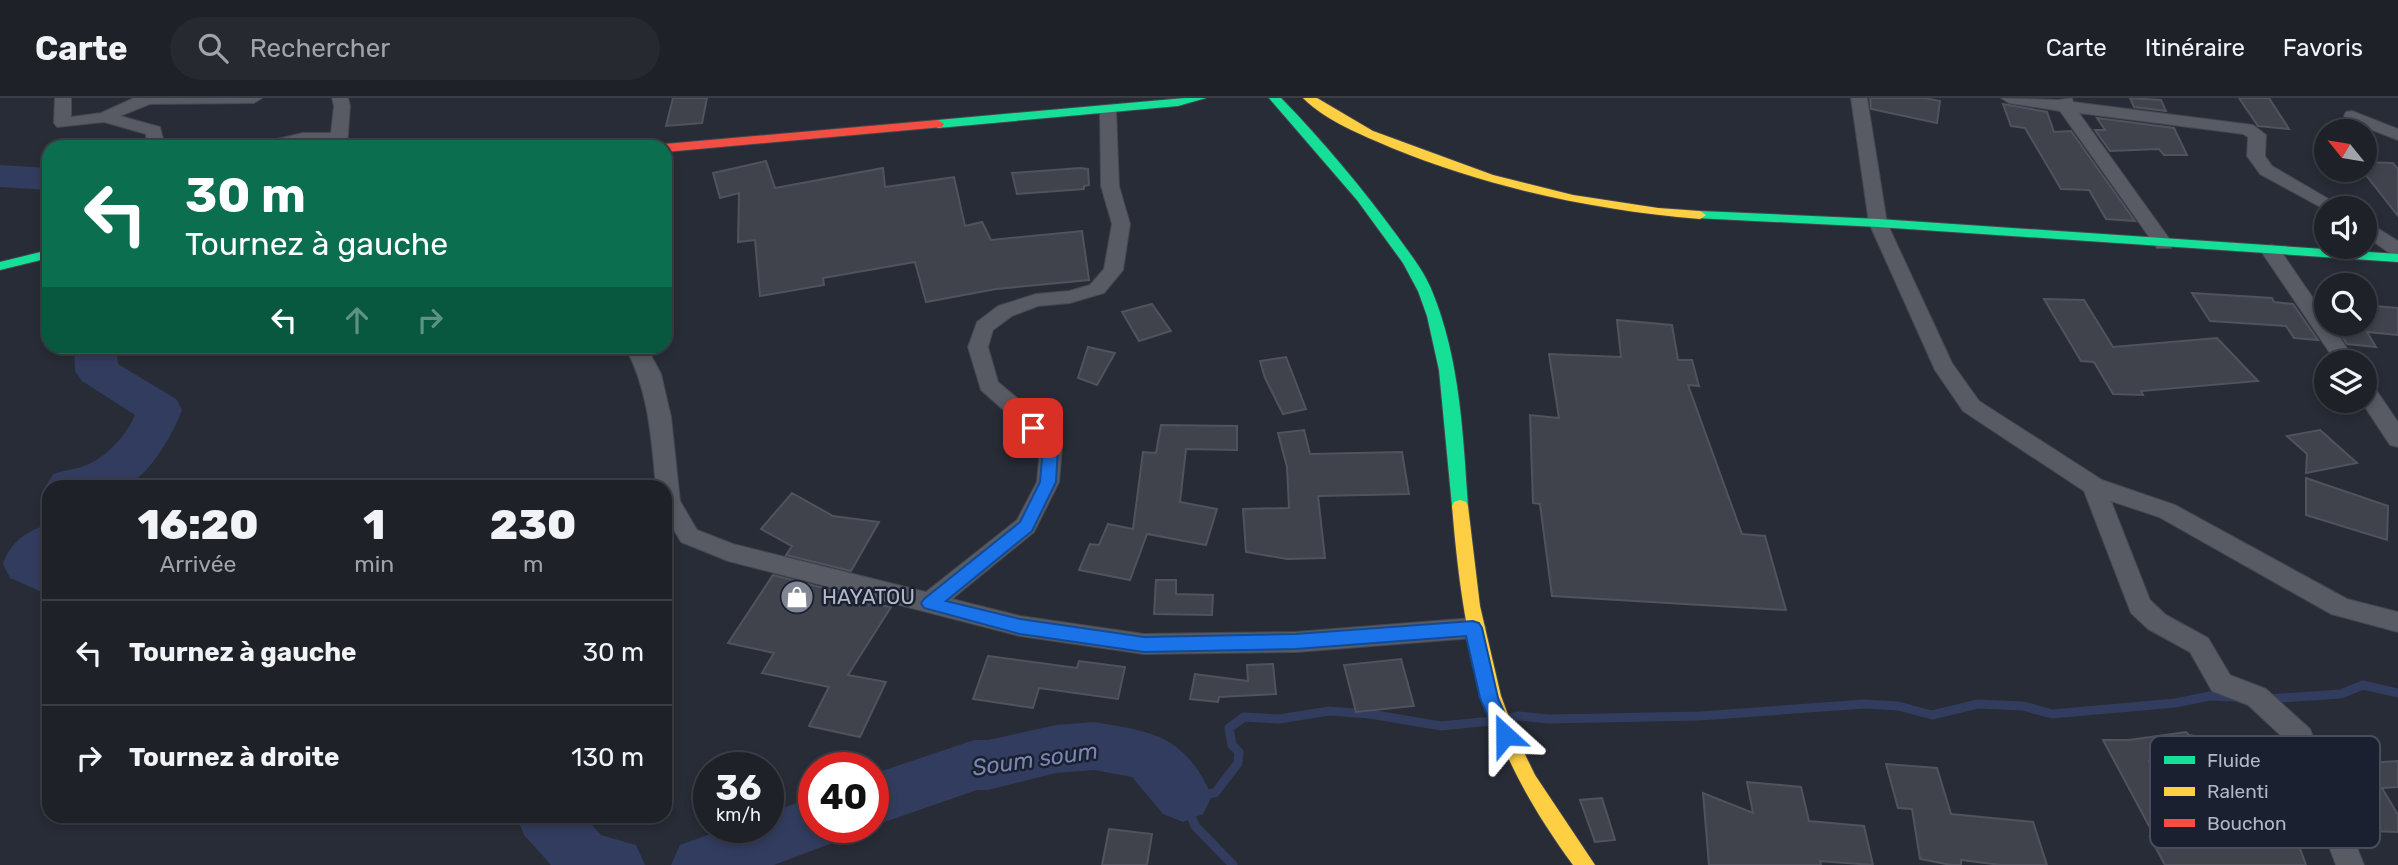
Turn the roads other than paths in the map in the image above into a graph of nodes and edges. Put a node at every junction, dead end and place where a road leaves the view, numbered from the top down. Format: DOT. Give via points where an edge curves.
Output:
graph roads {
  1 [pos="63,98"];
  2 [pos="254,98"];
  3 [pos="340,98"];
  4 [pos="1200,98"];
  5 [pos="1275,98"];
  6 [pos="1309,98"];
  7 [pos="1859,98"];
  8 [pos="2009,98"];
  9 [pos="2066,101"];
  10 [pos="1108,110"];
  11 [pos="2352,116"];
  12 [pos="105,117"];
  13 [pos="2398,135"];
  14 [pos="156,140"];
  15 [pos="295,140"];
  16 [pos="317,140"];
  17 [pos="338,140"];
  18 [pos="672,147"];
  19 [pos="2314,196"];
  20 [pos="1878,223"];
  21 [pos="2377,235"];
  22 [pos="2164,244"];
  23 [pos="2398,250"];
  24 [pos="2271,251"];
  25 [pos="42,256"];
  26 [pos="2398,258"];
  27 [pos="0,267"];
  28 [pos="2338,350"];
  29 [pos="639,354"];
  30 [pos="2377,408"];
  31 [pos="2398,439"];
  32 [pos="667,480"];
  33 [pos="2094,486"];
  34 [pos="672,507"];
  35 [pos="930,603"];
  36 [pos="2398,622"];
  37 [pos="1473,628"];
  38 [pos="2300,736"];
  39 [pos="2343,848"];
  40 [pos="1585,865"];
  41 [pos="2350,865"];
  1 -- 12 [label="street" via="63,123"];
  2 -- 12 [label="street" via="149,99"];
  3 -- 17 [label="street"];
  4 -- 10 [label="street"];
  5 -- 37 [label="street" via="1320,143 1417,276 1441,344"];
  6 -- 20 [label="street" via="1366,133 1442,162 1572,200 1685,214"];
  7 -- 20 [label="street"];
  8 -- 9 [label="street"];
  9 -- 19 [label="street" via="2125,115 2247,129 2257,135 2256,156 2266,170"];
  9 -- 22 [label="street"];
  10 -- 18 [label="street"];
  10 -- 35 [label="street" via="1111,186 1121,224 1113,270 1097,289 1005,311 984,327 978,347 988,385 1051,447 1048,482 1026,526"];
  11 -- 13 [label="street"];
  12 -- 14 [label="street" via="155,131"];
  15 -- 16 [label="street"];
  20 -- 22 [label="street"];
  20 -- 33 [label="street" via="1942,365 1971,406"];
  21 -- 23 [label="street"];
  22 -- 24 [label="street"];
  24 -- 26 [label="street"];
  24 -- 28 [label="street"];
  25 -- 27 [label="street"];
  29 -- 32 [label="street" via="650,374 660,417"];
  30 -- 31 [label="street"];
  33 -- 36 [label="street" via="2167,511 2340,607"];
  33 -- 38 [label="street" via="2140,606 2157,622 2199,645 2221,683 2257,697"];
  34 -- 35 [label="street" via="689,536 728,552"];
  35 -- 37 [label="street" via="1020,626 1144,644 1296,642"];
  37 -- 40 [label="street" via="1489,698 1513,754 1555,831"];
  39 -- 41 [label="street"];
}
